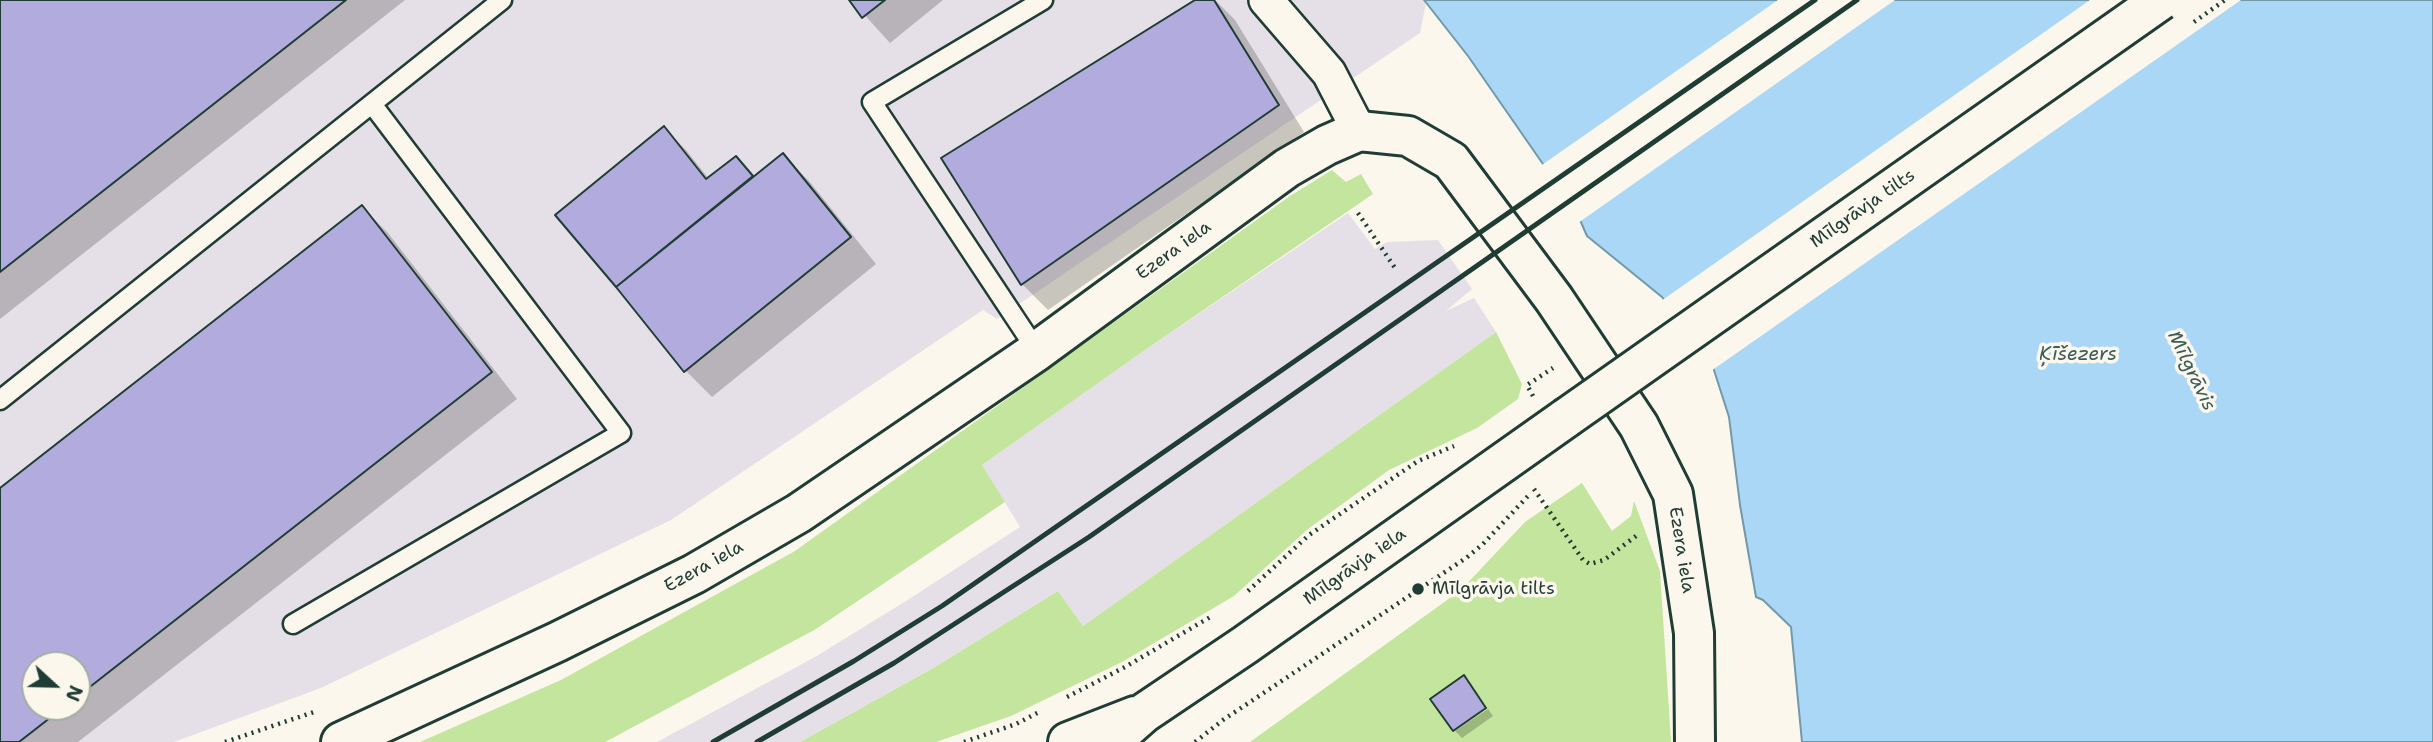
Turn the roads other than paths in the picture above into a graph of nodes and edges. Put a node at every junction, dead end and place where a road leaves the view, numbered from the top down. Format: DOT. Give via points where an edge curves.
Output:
graph roads {
  1 [pos="502,0"];
  2 [pos="1043,0"];
  3 [pos="1266,0"];
  4 [pos="2161,0"];
  5 [pos="372,104"];
  6 [pos="1359,131"];
  7 [pos="1037,351"];
  8 [pos="0,400"];
  9 [pos="1552,405"];
  10 [pos="293,624"];
  11 [pos="1144,713"];
  12 [pos="341,742"];
  13 [pos="1068,742"];
  14 [pos="1111,742"];
  15 [pos="1695,742"];
  1 -- 5 [label="lane"];
  2 -- 7 [label="lane" via="872,102"];
  3 -- 6 [label="street" via="1329,73"];
  4 -- 9 [label="street, Mīlgrāvja tilts, bridge"];
  5 -- 8 [label="lane"];
  5 -- 10 [label="lane" via="621,433"];
  6 -- 7 [label="street, Ezera iela" via="1287,168"];
  6 -- 15 [label="street, Ezera iela" via="1408,136 1451,161 1554,299 1639,426 1673,494 1694,633"];
  7 -- 12 [label="street, Ezera iela" via="799,513 694,574"];
  9 -- 11 [label="street, Mīlgrāvja iela" via="1245,645"];
  11 -- 13 [label="street, Mīlgrāvja iela"];
  11 -- 14 [label="street, Mīlgrāvja iela"];
}
